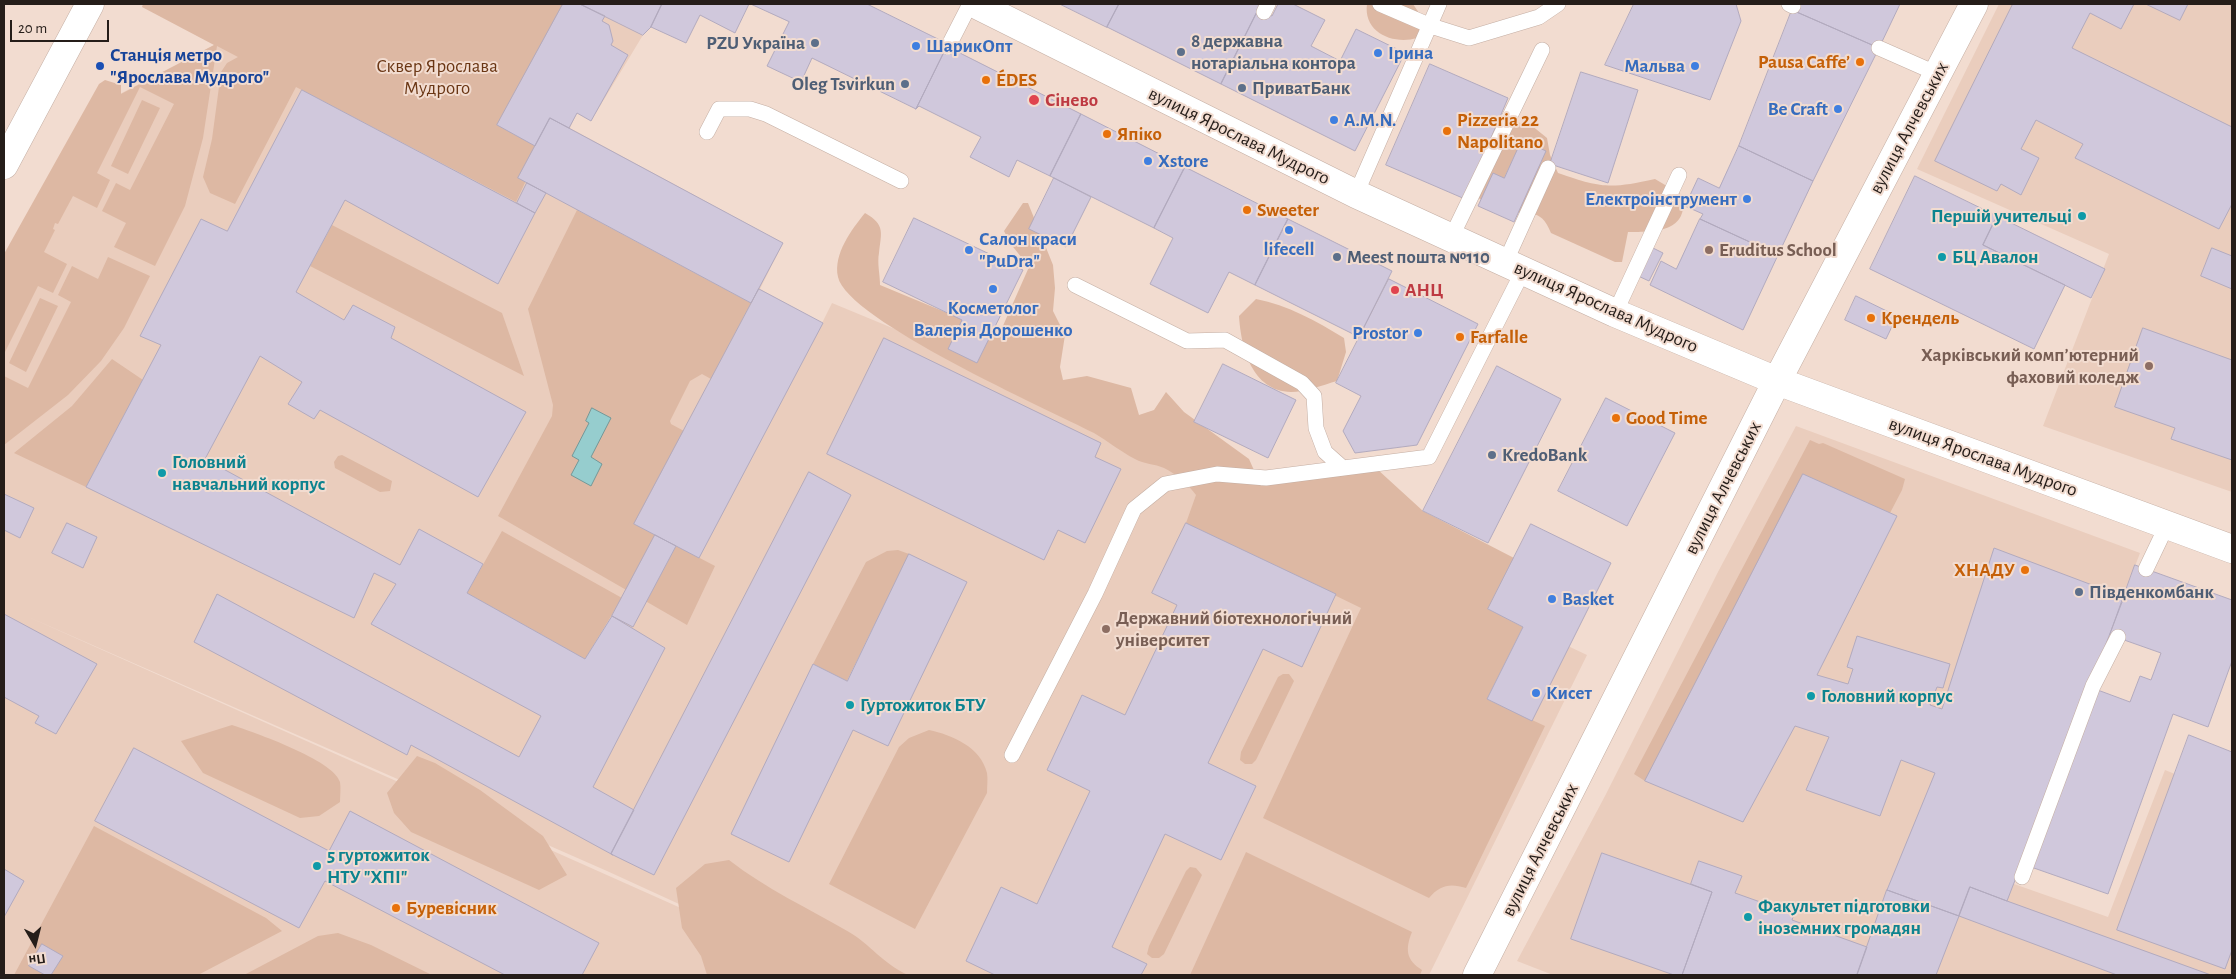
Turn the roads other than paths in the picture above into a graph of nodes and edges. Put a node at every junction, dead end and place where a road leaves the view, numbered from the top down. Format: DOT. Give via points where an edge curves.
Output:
graph roads {
  1 [pos="90,4"];
  2 [pos="1380,4"];
  3 [pos="1440,4"];
  4 [pos="1558,4"];
  5 [pos="1974,4"];
  6 [pos="982,6"];
  7 [pos="1431,26"];
  8 [pos="948,47"];
  9 [pos="1879,48"];
  10 [pos="1542,50"];
  11 [pos="1938,74"];
  12 [pos="706,132"];
  13 [pos="4,165"];
  14 [pos="1548,168"];
  15 [pos="1679,175"];
  16 [pos="901,181"];
  17 [pos="1356,194"];
  18 [pos="1451,238"];
  19 [pos="1514,267"];
  20 [pos="1075,285"];
  21 [pos="1615,313"];
  22 [pos="1777,381"];
  23 [pos="1343,468"];
  24 [pos="2168,525"];
  25 [pos="2232,549"];
  26 [pos="2146,569"];
  27 [pos="2118,638"];
  28 [pos="1012,755"];
  29 [pos="2022,877"];
  30 [pos="1477,975"];
  1 -- 13 [label="street"];
  2 -- 7 [label="lane"];
  3 -- 7 [label="lane"];
  4 -- 7 [label="lane" via="1539,17 1469,38"];
  5 -- 11 [label="street, вулиця Алчевських"];
  6 -- 8 [label="lane"];
  6 -- 17 [label="street, вулиця Ярослава Мудрого"];
  7 -- 17 [label="lane"];
  9 -- 11 [label="lane"];
  10 -- 18 [label="lane"];
  11 -- 22 [label="street, вулиця Алчевських"];
  12 -- 16 [label="lane" via="719,110 750,110 766,114"];
  14 -- 19 [label="lane"];
  15 -- 21 [label="lane"];
  17 -- 18 [label="street, вулиця Ярослава Мудрого"];
  18 -- 19 [label="street, вулиця Ярослава Мудрого"];
  19 -- 21 [label="street, вулиця Ярослава Мудрого"];
  19 -- 23 [label="lane" via="1429,457"];
  20 -- 23 [label="lane" via="1187,341 1225,340 1302,383 1314,396 1316,428 1325,452"];
  21 -- 22 [label="street, вулиця Ярослава Мудрого"];
  22 -- 24 [label="street, вулиця Ярослава Мудрого"];
  22 -- 30 [label="street, вулиця Алчевських"];
  23 -- 28 [label="lane" via="1266,478 1217,474 1165,484 1134,508"];
  24 -- 25 [label="street, вулиця Ярослава Мудрого"];
  24 -- 26 [label="lane"];
  27 -- 29 [label="lane" via="2093,686"];
}
